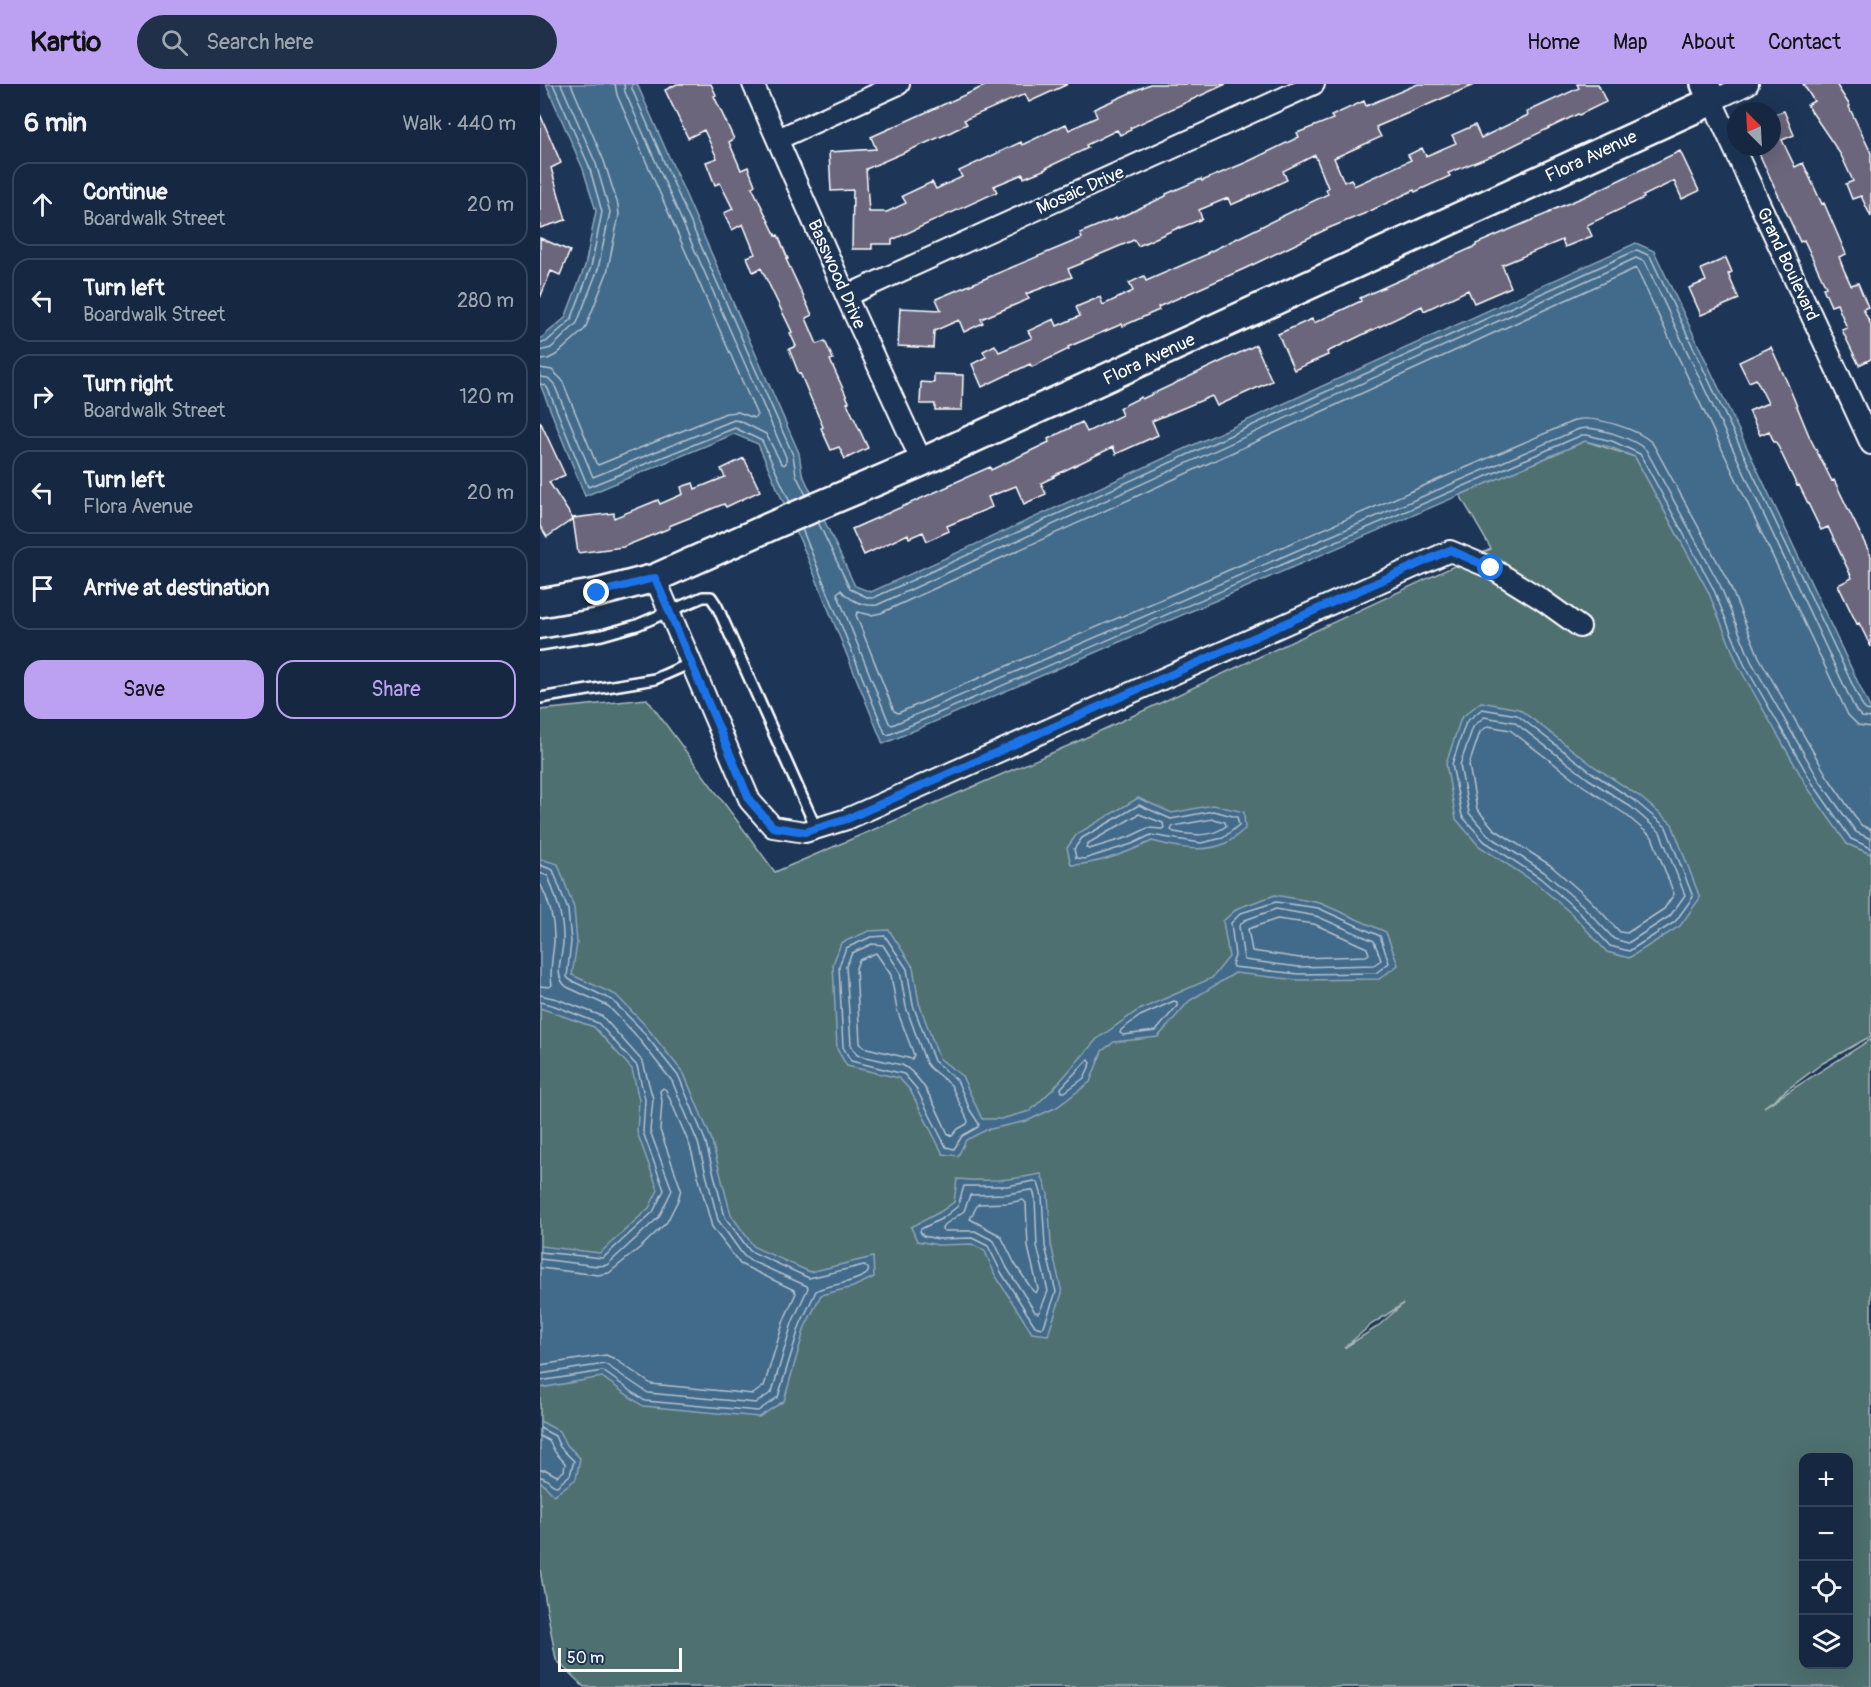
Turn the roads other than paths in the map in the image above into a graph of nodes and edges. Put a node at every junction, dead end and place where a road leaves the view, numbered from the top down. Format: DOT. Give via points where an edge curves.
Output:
graph roads {
  1 [pos="753,84"];
  2 [pos="899,84"];
  3 [pos="1314,84"];
  4 [pos="1748,84"];
  5 [pos="1709,92"];
  6 [pos="778,139"];
  7 [pos="846,296"];
  8 [pos="1871,444"];
  9 [pos="922,462"];
  10 [pos="655,578"];
  11 [pos="540,603"];
  12 [pos="669,613"];
  13 [pos="1580,627"];
  14 [pos="540,645"];
  15 [pos="691,663"];
  16 [pos="540,698"];
  17 [pos="816,828"];
  1 -- 6 [label="street, Basswood Drive"];
  2 -- 6 [label="street"];
  3 -- 7 [label="street, Mosaic Drive"];
  4 -- 5 [label="street, Flora Avenue"];
  5 -- 8 [label="street, Grand Boulevard"];
  5 -- 9 [label="street, Flora Avenue"];
  6 -- 7 [label="street, Basswood Drive"];
  7 -- 9 [label="street, Basswood Drive"];
  9 -- 10 [label="street, Flora Avenue"];
  10 -- 11 [label="street, Flora Avenue"];
  10 -- 12 [label="street"];
  12 -- 14 [label="lane" via="602,635"];
  12 -- 15 [label="street"];
  12 -- 17 [label="lane" via="711,597"];
  13 -- 17 [label="street" via="1491,568 1450,550 847,819"];
  15 -- 16 [label="lane" via="655,679"];
  15 -- 17 [label="street" via="750,801 773,827 805,832"];
}
